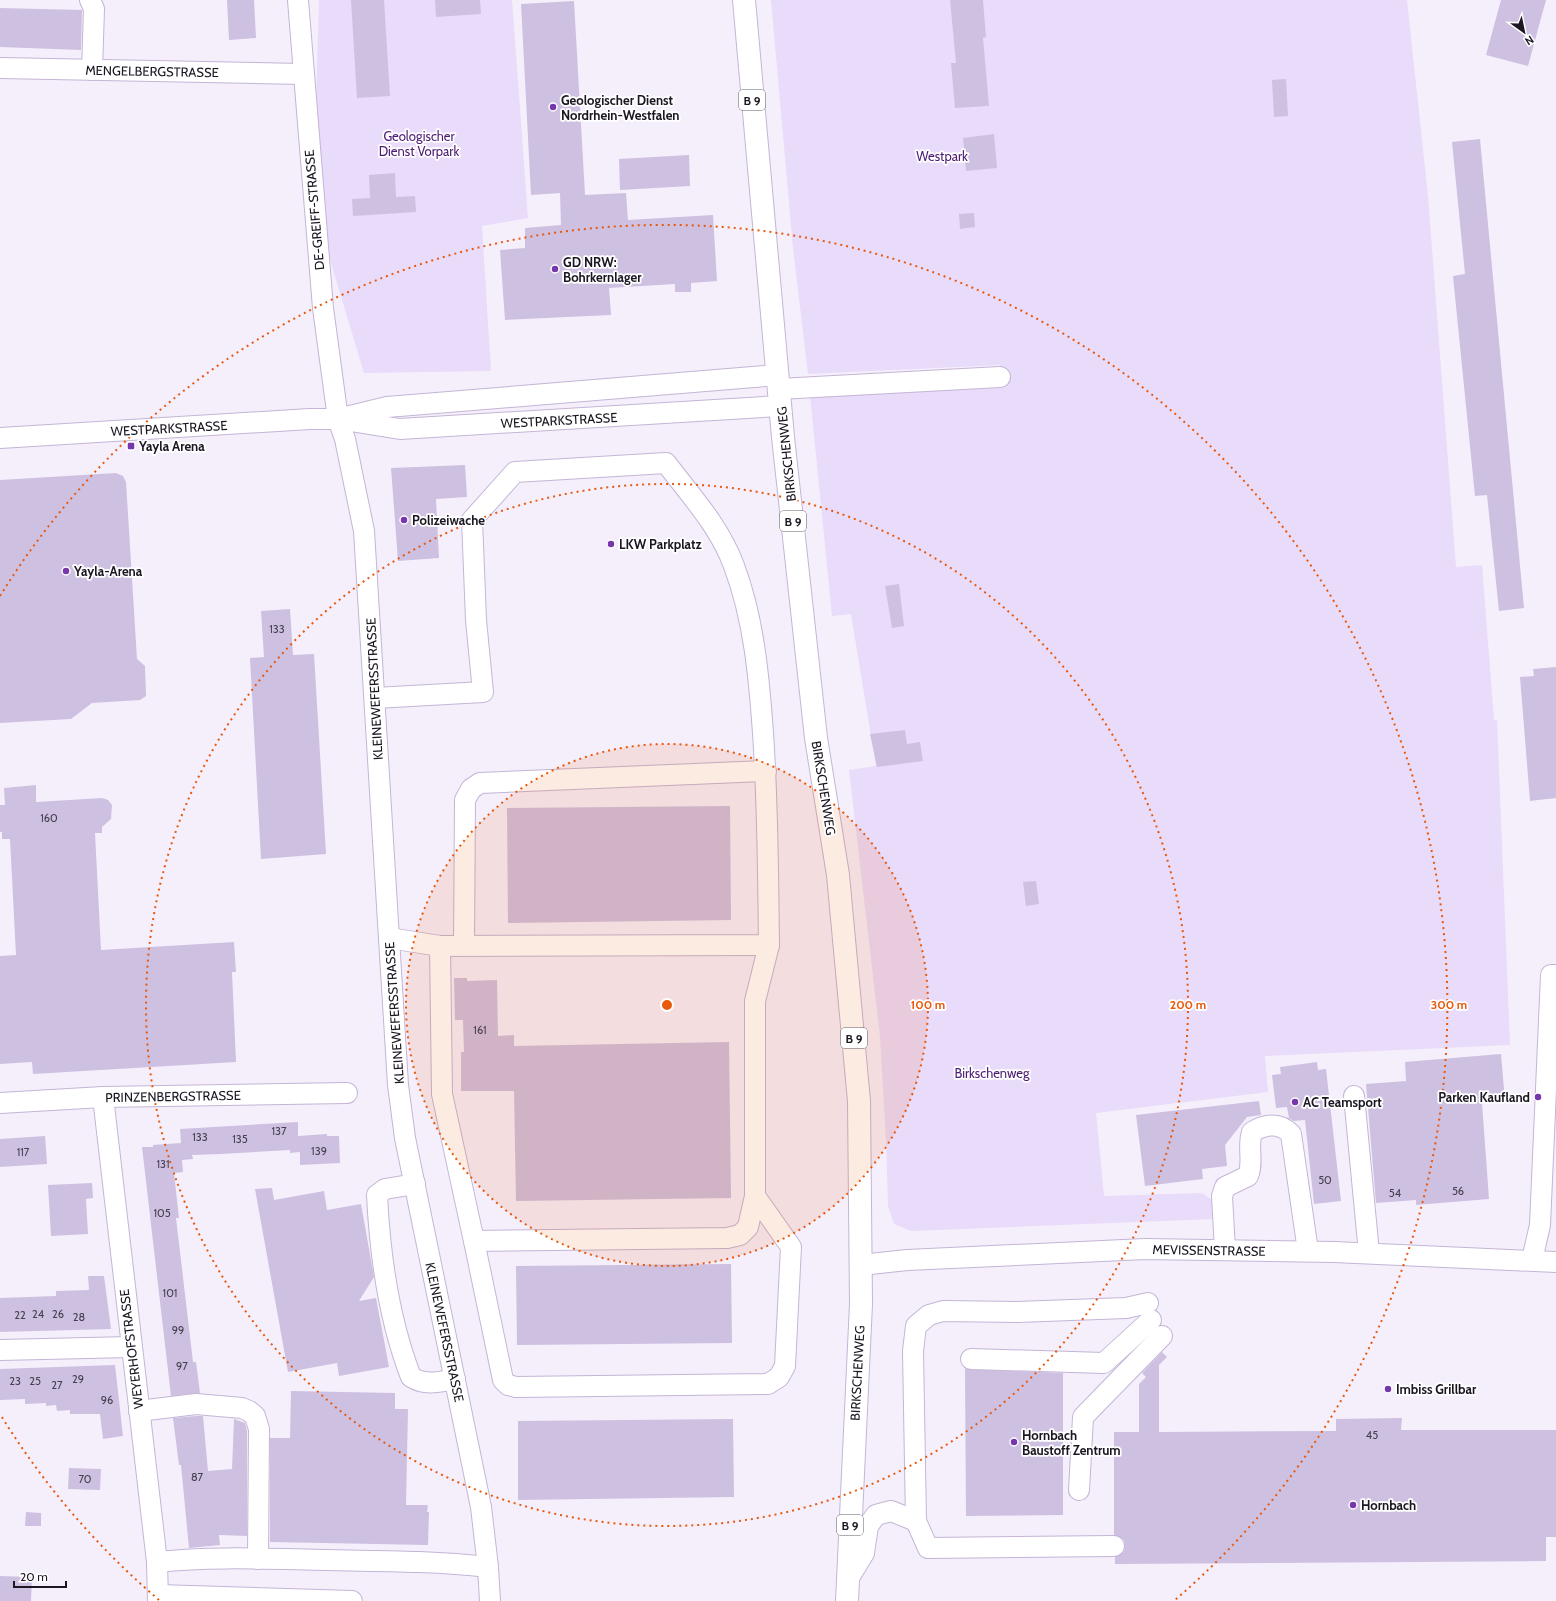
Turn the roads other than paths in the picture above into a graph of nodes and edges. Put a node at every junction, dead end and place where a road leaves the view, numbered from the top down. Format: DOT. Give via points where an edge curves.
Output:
graph roads {
  1 [pos="90,0"];
  2 [pos="298,0"];
  3 [pos="744,0"];
  4 [pos="0,68"];
  5 [pos="92,70"];
  6 [pos="303,74"];
  7 [pos="1000,377"];
  8 [pos="779,390"];
  9 [pos="338,419"];
  10 [pos="0,438"];
  11 [pos="375,698"];
  12 [pos="766,771"];
  13 [pos="389,938"];
  14 [pos="769,945"];
  15 [pos="440,946"];
  16 [pos="464,946"];
  17 [pos="1556,975"];
  18 [pos="347,1093"];
  19 [pos="1354,1096"];
  20 [pos="103,1097"];
  21 [pos="0,1103"];
  22 [pos="415,1184"];
  23 [pos="755,1196"];
  24 [pos="1548,1209"];
  25 [pos="474,1240"];
  26 [pos="1225,1250"];
  27 [pos="1308,1252"];
  28 [pos="1369,1253"];
  29 [pos="1532,1260"];
  30 [pos="1556,1262"];
  31 [pos="861,1265"];
  32 [pos="1154,1319"];
  33 [pos="131,1347"];
  34 [pos="0,1350"];
  35 [pos="971,1359"];
  36 [pos="455,1379"];
  37 [pos="139,1411"];
  38 [pos="1079,1490"];
  39 [pos="916,1521"];
  40 [pos="1114,1546"];
  41 [pos="258,1559"];
  42 [pos="157,1562"];
  43 [pos="488,1567"];
  44 [pos="847,1591"];
  45 [pos="158,1598"];
  46 [pos="352,1601"];
  47 [pos="490,1601"];
  1 -- 5 [label="street" via="94,9"];
  2 -- 6 [label="street, DE-GREIFF-STRASSE"];
  3 -- 8 [label="main road, BIRKSCHENWEG / B 9"];
  4 -- 5 [label="street, MENGELBERGSTRASSE"];
  5 -- 6 [label="street, MENGELBERGSTRASSE"];
  6 -- 9 [label="street, DE-GREIFF-STRASSE" via="323,308"];
  7 -- 8 [label="street"];
  8 -- 9 [label="street, WESTPARKSTRASSE" via="387,407"];
  8 -- 9 [label="street, WESTPARKSTRASSE" via="400,429"];
  8 -- 31 [label="main road, BIRKSCHENWEG / B 9" via="816,738 838,875 853,1030 859,1101"];
  9 -- 10 [label="street, WESTPARKSTRASSE"];
  9 -- 11 [label="street, KLEINEWEFERSSTRASSE" via="345,438 364,531"];
  11 -- 12 [label="street" via="483,692 476,620 472,520 515,472 666,463 715,527 734,566 745,604 759,678"];
  11 -- 13 [label="street, KLEINEWEFERSSTRASSE"];
  12 -- 14 [label="street"];
  12 -- 16 [label="street" via="480,783 471,789 465,800"];
  13 -- 15 [label="street"];
  13 -- 22 [label="street, KLEINEWEFERSSTRASSE" via="398,1085 405,1138"];
  14 -- 16 [label="street"];
  14 -- 23 [label="street" via="756,1001"];
  15 -- 16 [label="street"];
  15 -- 25 [label="street" via="442,1094"];
  17 -- 24 [label="street" via="1551,974"];
  18 -- 20 [label="street, PRINZENBERGSTRASSE"];
  19 -- 28 [label="street"];
  20 -- 21 [label="street, PRINZENBERGSTRASSE"];
  20 -- 33 [label="street, WEYERHOFSTRASSE"];
  22 -- 36 [label="street, KLEINEWEFERSSTRASSE"];
  22 -- 36 [label="street" via="385,1189 377,1195 381,1244 394,1325 411,1377 419,1382 428,1383"];
  23 -- 25 [label="street" via="748,1226 740,1236"];
  23 -- 25 [label="street" via="791,1247 786,1366 779,1378 768,1384 516,1387 508,1385 503,1380"];
  24 -- 29 [label="street" via="1540,1225"];
  26 -- 27 [label="street, MEVISSENSTRASSE"];
  26 -- 27 [label="street" via="1222,1196 1225,1187 1248,1176 1251,1168 1249,1140 1252,1132 1259,1128 1278,1125 1291,1134"];
  26 -- 31 [label="street, MEVISSENSTRASSE" via="1145,1249 907,1260"];
  27 -- 28 [label="street, MEVISSENSTRASSE"];
  28 -- 29 [label="street, MEVISSENSTRASSE"];
  29 -- 30 [label="street, MEVISSENSTRASSE"];
  31 -- 44 [label="main road, BIRKSCHENWEG / B 9"];
  32 -- 35 [label="street" via="1104,1363"];
  32 -- 38 [label="street" via="1083,1416"];
  32 -- 39 [label="street" via="1126,1308 1017,1312 943,1311 929,1315 916,1326"];
  33 -- 34 [label="street"];
  33 -- 37 [label="street, WEYERHOFSTRASSE"];
  36 -- 43 [label="street, KLEINEWEFERSSTRASSE" via="481,1507"];
  37 -- 41 [label="street" via="196,1404 242,1408 255,1416 259,1429"];
  37 -- 42 [label="street, WEYERHOFSTRASSE"];
  39 -- 40 [label="street" via="928,1548"];
  39 -- 44 [label="street" via="891,1511 876,1515 868,1526 864,1553"];
  41 -- 42 [label="street" via="193,1558"];
  41 -- 43 [label="street" via="452,1563"];
  42 -- 45 [label="street, WEYERHOFSTRASSE"];
  43 -- 47 [label="street, KLEINEWEFERSSTRASSE"];
  45 -- 46 [label="street"];
}
